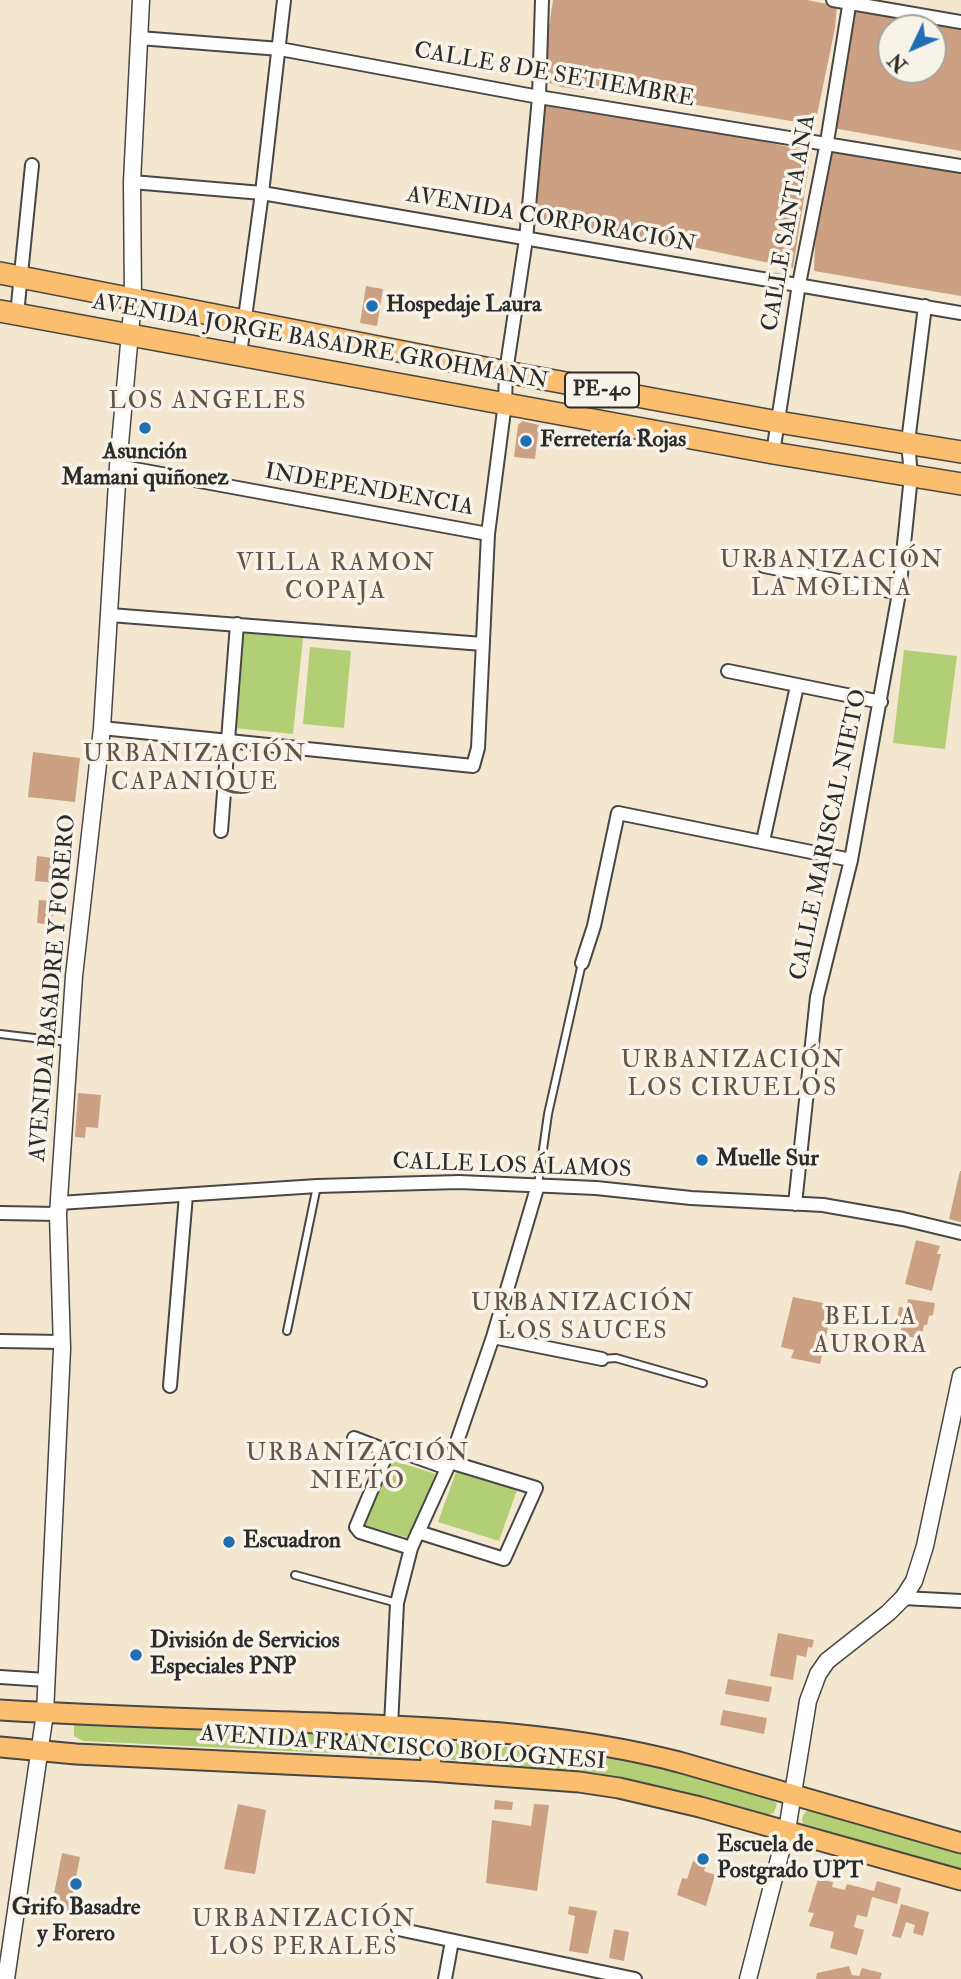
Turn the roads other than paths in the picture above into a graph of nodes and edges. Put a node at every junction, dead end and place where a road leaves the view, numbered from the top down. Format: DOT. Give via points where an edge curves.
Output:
graph roads {
  1 [pos="141,0"];
  2 [pos="284,0"];
  3 [pos="542,0"];
  4 [pos="833,0"];
  5 [pos="849,1"];
  6 [pos="961,22"];
  7 [pos="139,38"];
  8 [pos="280,50"];
  9 [pos="539,97"];
  10 [pos="827,142"];
  11 [pos="32,165"];
  12 [pos="961,166"];
  13 [pos="132,182"];
  14 [pos="262,193"];
  15 [pos="526,239"];
  16 [pos="10,276"];
  17 [pos="799,284"];
  18 [pos="133,300"];
  19 [pos="925,306"];
  20 [pos="9,312"];
  21 [pos="961,313"];
  22 [pos="245,322"];
  23 [pos="131,334"];
  24 [pos="240,354"];
  25 [pos="506,372"];
  26 [pos="505,403"];
  27 [pos="778,422"];
  28 [pos="908,442"];
  29 [pos="961,452"];
  30 [pos="773,453"];
  31 [pos="118,466"];
  32 [pos="911,476"];
  33 [pos="961,484"];
  34 [pos="488,534"];
  35 [pos="764,566"];
  36 [pos="899,593"];
  37 [pos="110,615"];
  38 [pos="237,624"];
  39 [pos="483,644"];
  40 [pos="728,671"];
  41 [pos="797,686"];
  42 [pos="881,702"];
  43 [pos="102,728"];
  44 [pos="226,740"];
  45 [pos="221,831"];
  46 [pos="763,841"];
  47 [pos="851,860"];
  48 [pos="582,963"];
  49 [pos="0,1034"];
  50 [pos="70,1042"];
  51 [pos="538,1185"];
  52 [pos="317,1186"];
  53 [pos="186,1195"];
  54 [pos="795,1204"];
  55 [pos="58,1209"];
  56 [pos="0,1213"];
  57 [pos="961,1233"];
  58 [pos="287,1331"];
  59 [pos="493,1337"];
  60 [pos="0,1341"];
  61 [pos="62,1342"];
  62 [pos="602,1359"];
  63 [pos="961,1376"];
  64 [pos="703,1383"];
  65 [pos="170,1386"];
  66 [pos="354,1438"];
  67 [pos="388,1451"];
  68 [pos="448,1465"];
  69 [pos="418,1532"];
  70 [pos="411,1548"];
  71 [pos="295,1575"];
  72 [pos="903,1598"];
  73 [pos="961,1601"];
  74 [pos="397,1603"];
  75 [pos="0,1677"];
  76 [pos="46,1680"];
  77 [pos="0,1710"];
  78 [pos="45,1713"];
  79 [pos="391,1726"];
  80 [pos="433,1729"];
  81 [pos="0,1746"];
  82 [pos="40,1750"];
  83 [pos="429,1771"];
  84 [pos="793,1796"];
  85 [pos="786,1830"];
  86 [pos="961,1843"];
  87 [pos="961,1880"];
  88 [pos="398,1929"];
  89 [pos="452,1941"];
  90 [pos="6,1979"];
  91 [pos="445,1979"];
  92 [pos="632,1979"];
  93 [pos="748,1979"];
  1 -- 7 [label="street, AVENIDA BASADRE Y FORERO"];
  2 -- 8 [label="street"];
  3 -- 9 [label="street"];
  4 -- 5 [label="street"];
  5 -- 6 [label="street"];
  5 -- 10 [label="street, CALLE SANTA ANA"];
  7 -- 8 [label="street, CALLE 8 DE SETIEMBRE"];
  7 -- 13 [label="street, AVENIDA BASADRE Y FORERO"];
  8 -- 9 [label="street, CALLE 8 DE SETIEMBRE"];
  8 -- 14 [label="street"];
  9 -- 10 [label="street, CALLE 8 DE SETIEMBRE"];
  9 -- 15 [label="street"];
  10 -- 12 [label="street, CALLE 8 DE SETIEMBRE"];
  10 -- 17 [label="street, CALLE SANTA ANA"];
  11 -- 16 [label="street"];
  13 -- 14 [label="street, AVENIDA CORPORACIÓN"];
  13 -- 18 [label="street, AVENIDA BASADRE Y FORERO"];
  14 -- 15 [label="street, AVENIDA CORPORACIÓN"];
  14 -- 22 [label="street"];
  15 -- 17 [label="street, AVENIDA CORPORACIÓN"];
  15 -- 25 [label="street"];
  16 -- 18 [label="highway, AVENIDA JORGE BASADRE GROHMANN / PE-40"];
  16 -- 20 [label="street"];
  17 -- 19 [label="street, AVENIDA CORPORACIÓN"];
  17 -- 27 [label="street, CALLE SANTA ANA"];
  18 -- 22 [label="highway, AVENIDA JORGE BASADRE GROHMANN / PE-40"];
  18 -- 23 [label="street, AVENIDA BASADRE Y FORERO"];
  19 -- 21 [label="street, AVENIDA CORPORACIÓN"];
  19 -- 28 [label="street, CALLE MARISCAL NIETO"];
  20 -- 23 [label="highway, AVENIDA JORGE BASADRE GROHMANN / PE-40"];
  22 -- 24 [label="street"];
  22 -- 25 [label="highway, AVENIDA JORGE BASADRE GROHMANN / PE-40"];
  23 -- 24 [label="highway, AVENIDA JORGE BASADRE GROHMANN / PE-40"];
  23 -- 31 [label="street, AVENIDA BASADRE Y FORERO"];
  24 -- 26 [label="highway, AVENIDA JORGE BASADRE GROHMANN / PE-40"];
  25 -- 26 [label="street"];
  25 -- 27 [label="highway, AVENIDA JORGE BASADRE GROHMANN / PE-40"];
  26 -- 30 [label="highway, AVENIDA JORGE BASADRE GROHMANN / PE-40"];
  26 -- 34 [label="street"];
  27 -- 28 [label="highway, AVENIDA JORGE BASADRE GROHMANN / PE-40"];
  27 -- 30 [label="street, CALLE SANTA ANA"];
  28 -- 29 [label="highway, AVENIDA JORGE BASADRE GROHMANN / PE-40"];
  28 -- 32 [label="street, CALLE MARISCAL NIETO"];
  30 -- 32 [label="highway, AVENIDA JORGE BASADRE GROHMANN / PE-40"];
  31 -- 34 [label="street, INDEPENDENCIA"];
  31 -- 37 [label="street, AVENIDA BASADRE Y FORERO"];
  32 -- 33 [label="highway, AVENIDA JORGE BASADRE GROHMANN / PE-40"];
  32 -- 36 [label="street, CALLE MARISCAL NIETO"];
  34 -- 39 [label="street"];
  35 -- 36 [label="street"];
  36 -- 42 [label="street, CALLE MARISCAL NIETO"];
  37 -- 38 [label="street"];
  37 -- 43 [label="street, AVENIDA BASADRE Y FORERO"];
  38 -- 39 [label="street"];
  38 -- 44 [label="street"];
  39 -- 44 [label="street" via="478,748 473,766"];
  40 -- 41 [label="street"];
  41 -- 42 [label="street"];
  41 -- 46 [label="street"];
  42 -- 47 [label="street, CALLE MARISCAL NIETO"];
  43 -- 44 [label="street"];
  43 -- 50 [label="street, AVENIDA BASADRE Y FORERO"];
  44 -- 45 [label="street"];
  46 -- 47 [label="street"];
  46 -- 48 [label="street" via="618,813"];
  47 -- 54 [label="street, CALLE MARISCAL NIETO" via="817,998"];
  48 -- 51 [label="lane" via="548,1114"];
  49 -- 50 [label="lane"];
  50 -- 55 [label="street, AVENIDA BASADRE Y FORERO"];
  51 -- 52 [label="street, CALLE LOS ÁLAMOS"];
  51 -- 54 [label="street, CALLE LOS ÁLAMOS"];
  51 -- 59 [label="street"];
  52 -- 53 [label="street, CALLE LOS ÁLAMOS"];
  52 -- 58 [label="lane"];
  53 -- 55 [label="street, CALLE LOS ÁLAMOS"];
  53 -- 65 [label="street"];
  54 -- 57 [label="street, CALLE LOS ÁLAMOS" via="823,1205"];
  55 -- 56 [label="street, CALLE LOS ÁLAMOS"];
  55 -- 61 [label="street, AVENIDA BASADRE Y FORERO"];
  59 -- 62 [label="street"];
  59 -- 68 [label="street"];
  60 -- 61 [label="street"];
  61 -- 76 [label="street, AVENIDA BASADRE Y FORERO"];
  62 -- 64 [label="lane" via="616,1358"];
  63 -- 72 [label="street" via="925,1546 914,1581"];
  66 -- 67 [label="street"];
  67 -- 68 [label="street"];
  67 -- 70 [label="street" via="356,1527"];
  68 -- 69 [label="street"];
  68 -- 69 [label="street" via="536,1488 504,1559"];
  69 -- 70 [label="street"];
  70 -- 74 [label="street"];
  71 -- 74 [label="lane"];
  72 -- 73 [label="street"];
  72 -- 84 [label="street" via="827,1661 818,1674 808,1701"];
  74 -- 79 [label="street"];
  75 -- 76 [label="street"];
  76 -- 78 [label="street, AVENIDA BASADRE Y FORERO"];
  77 -- 78 [label="main road, AVENIDA FRANCISCO BOLOGNESI"];
  78 -- 79 [label="main road, AVENIDA FRANCISCO BOLOGNESI"];
  78 -- 82 [label="street, AVENIDA BASADRE Y FORERO"];
  79 -- 80 [label="main road, AVENIDA FRANCISCO BOLOGNESI"];
  80 -- 83 [label="main road"];
  80 -- 84 [label="main road, AVENIDA FRANCISCO BOLOGNESI" via="601,1744"];
  81 -- 82 [label="main road, AVENIDA FRANCISCO BOLOGNESI"];
  82 -- 83 [label="main road, AVENIDA FRANCISCO BOLOGNESI"];
  82 -- 90 [label="street, AVENIDA BASADRE Y FORERO"];
  83 -- 85 [label="main road, AVENIDA FRANCISCO BOLOGNESI" via="540,1777 618,1788"];
  84 -- 85 [label="street"];
  84 -- 86 [label="main road, AVENIDA FRANCISCO BOLOGNESI"];
  85 -- 87 [label="main road, AVENIDA FRANCISCO BOLOGNESI"];
  85 -- 93 [label="street"];
  88 -- 89 [label="street"];
  89 -- 91 [label="street"];
  89 -- 92 [label="street"];
}
